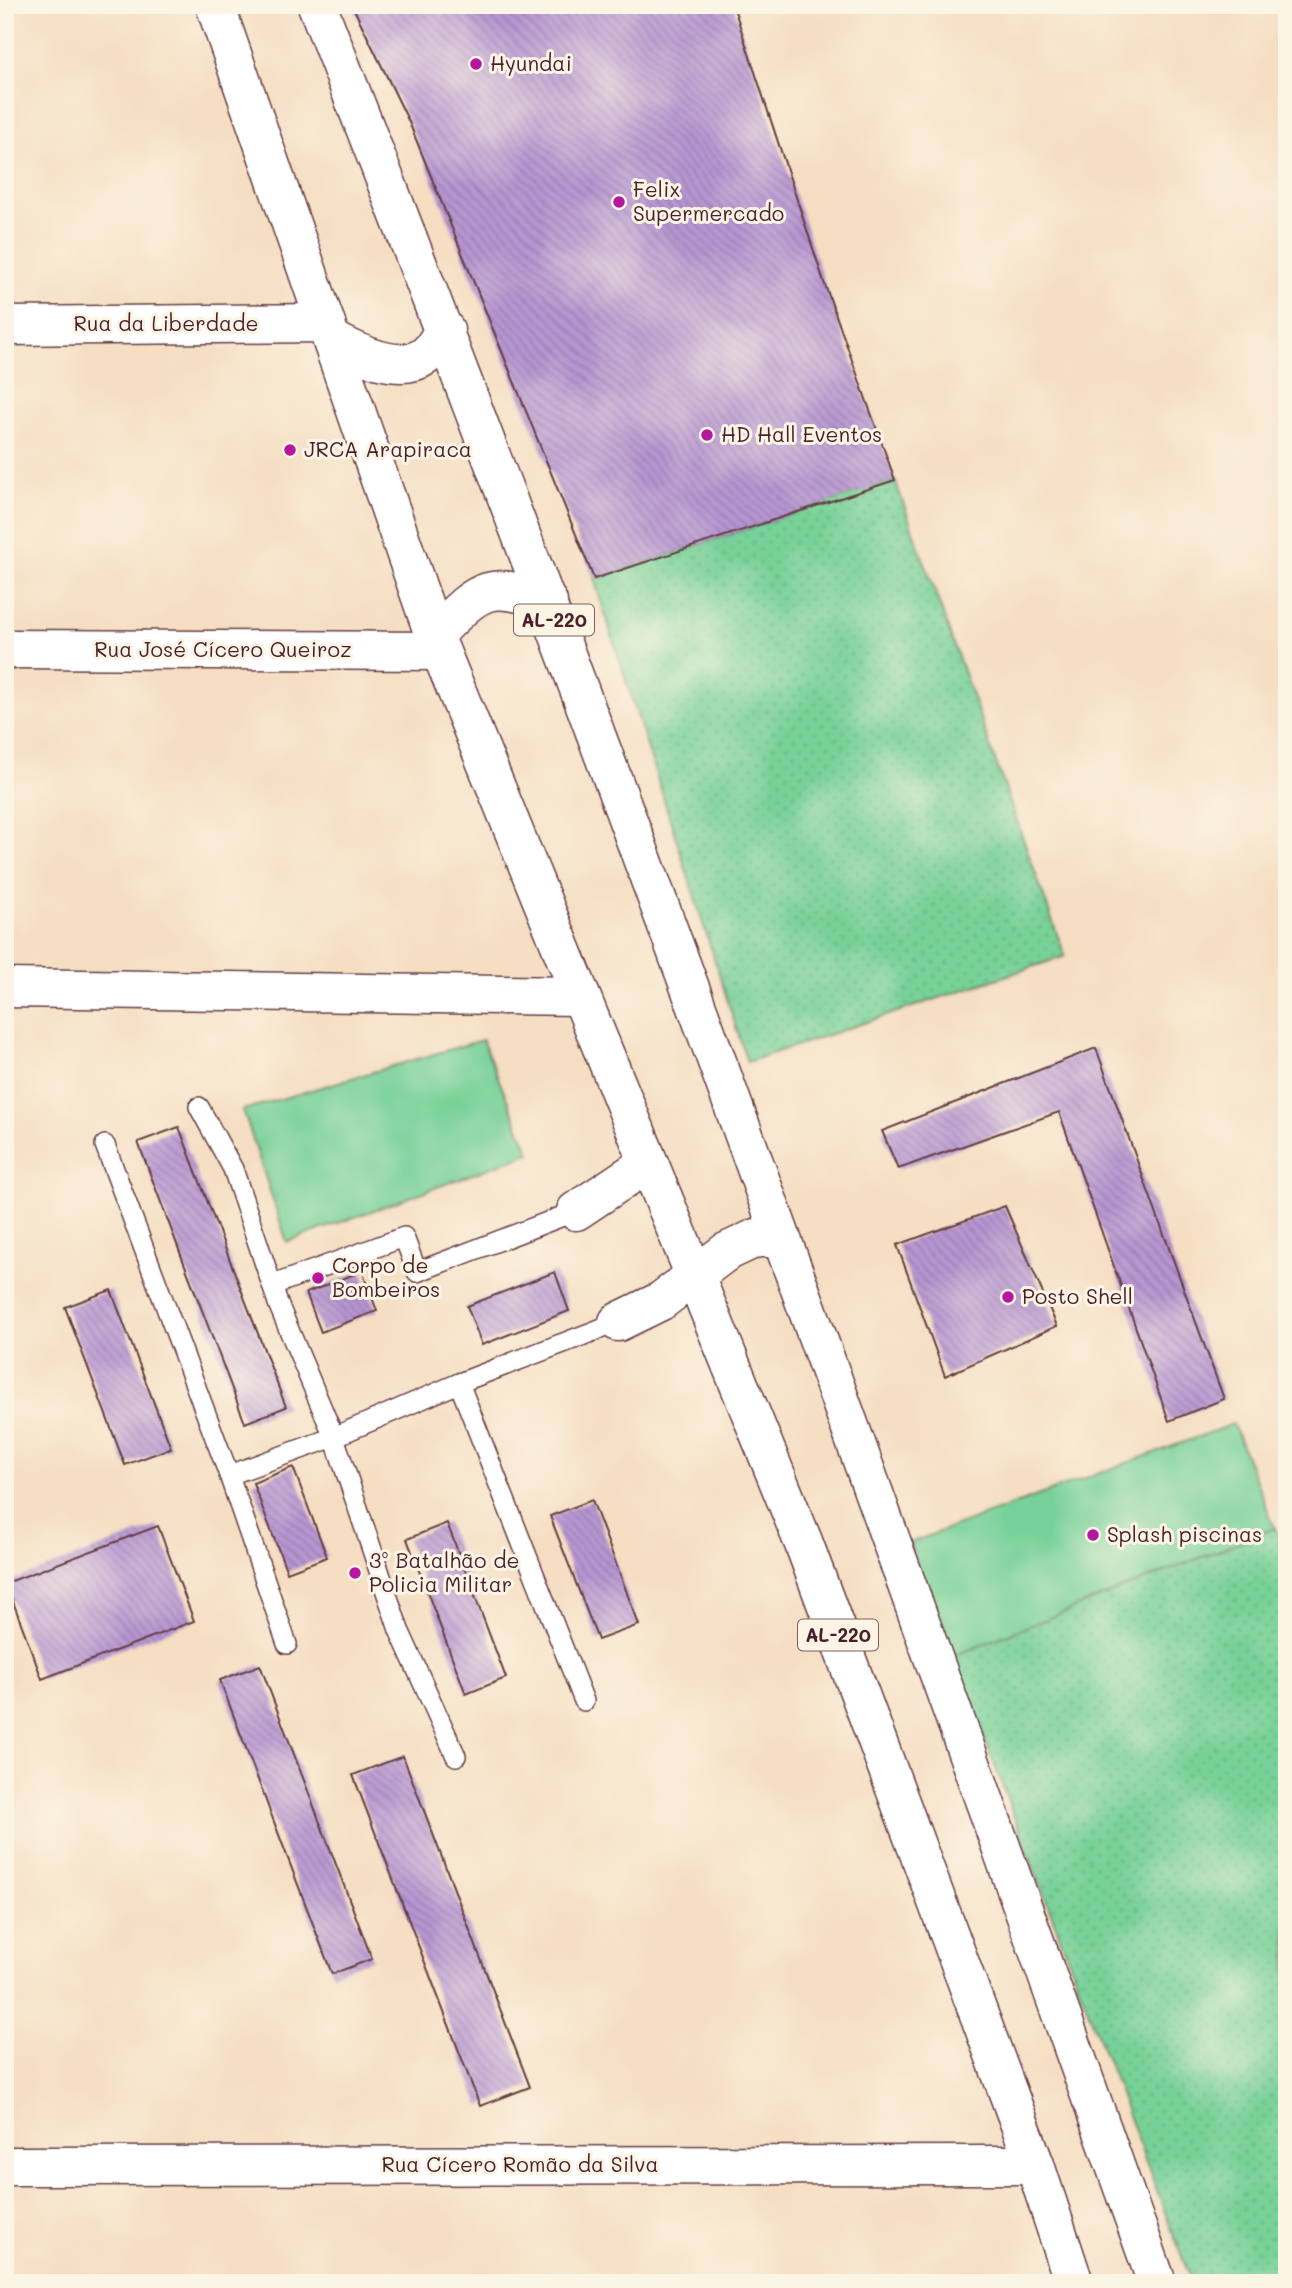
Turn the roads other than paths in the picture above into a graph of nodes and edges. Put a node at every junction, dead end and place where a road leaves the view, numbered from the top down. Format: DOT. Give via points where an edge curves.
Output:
graph roads {
  1 [pos="215,5"];
  2 [pos="317,5"];
  3 [pos="5,326"];
  4 [pos="445,330"];
  5 [pos="330,332"];
  6 [pos="548,602"];
  7 [pos="437,643"];
  8 [pos="5,649"];
  9 [pos="5,988"];
  10 [pos="579,996"];
  11 [pos="199,1107"];
  12 [pos="105,1145"];
  13 [pos="648,1163"];
  14 [pos="576,1211"];
  15 [pos="781,1238"];
  16 [pos="696,1275"];
  17 [pos="272,1285"];
  18 [pos="618,1322"];
  19 [pos="458,1383"];
  20 [pos="334,1437"];
  21 [pos="229,1475"];
  22 [pos="288,1644"];
  23 [pos="584,1701"];
  24 [pos="456,1756"];
  25 [pos="1035,2165"];
  26 [pos="5,2166"];
  27 [pos="1074,2283"];
  28 [pos="1157,2283"];
  1 -- 5 [label="main road, AL-220"];
  2 -- 4 [label="main road, AL-220"];
  3 -- 5 [label="main road, Rua da Liberdade"];
  4 -- 5 [label="main road" via="427,355 411,364 365,357"];
  4 -- 6 [label="main road, AL-220"];
  5 -- 7 [label="main road, AL-220"];
  6 -- 7 [label="main road" via="502,589 474,597"];
  6 -- 15 [label="main road, AL-220"];
  7 -- 8 [label="main road, Rua José Cícero Queiroz"];
  7 -- 10 [label="main road, AL-220"];
  9 -- 10 [label="main road"];
  10 -- 13 [label="main road, AL-220"];
  11 -- 17 [label="lane" via="233,1169"];
  12 -- 21 [label="lane"];
  13 -- 14 [label="main road"];
  13 -- 16 [label="main road, AL-220"];
  14 -- 17 [label="lane" via="417,1272 404,1237"];
  15 -- 16 [label="main road" via="756,1238 726,1252"];
  15 -- 28 [label="main road, AL-220"];
  16 -- 18 [label="main road" via="661,1301"];
  16 -- 25 [label="main road, AL-220" via="804,1544"];
  17 -- 20 [label="lane"];
  18 -- 19 [label="lane"];
  19 -- 20 [label="lane"];
  19 -- 23 [label="lane"];
  20 -- 21 [label="lane"];
  20 -- 24 [label="lane" via="399,1630"];
  21 -- 22 [label="lane"];
  25 -- 26 [label="main road, Rua Cícero Romão da Silva"];
  25 -- 27 [label="main road, AL-220"];
}
